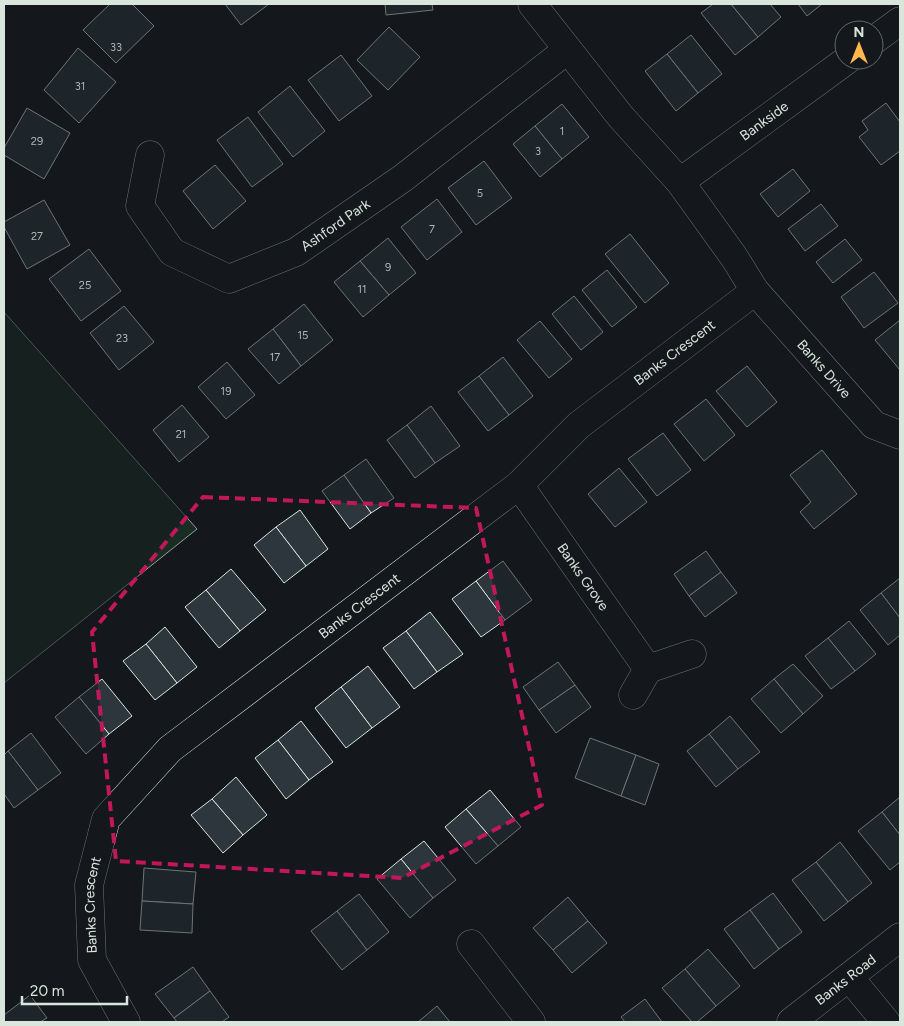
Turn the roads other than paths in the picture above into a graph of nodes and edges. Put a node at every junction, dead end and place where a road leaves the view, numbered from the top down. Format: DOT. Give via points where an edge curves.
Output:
graph roads {
  1 [pos="532,4"];
  2 [pos="900,21"];
  3 [pos="884,33"];
  4 [pos="567,50"];
  5 [pos="834,69"];
  6 [pos="150,155"];
  7 [pos="680,182"];
  8 [pos="754,291"];
  9 [pos="900,435"];
  10 [pos="519,485"];
  11 [pos="692,654"];
  12 [pos="648,669"];
  13 [pos="633,694"];
  14 [pos="900,937"];
  15 [pos="470,944"];
  16 [pos="849,977"];
  17 [pos="126,1022"];
  18 [pos="531,1022"];
  19 [pos="791,1022"];
  20 [pos="886,1022"];
  1 -- 4 [label="street"];
  2 -- 3 [label="street"];
  4 -- 6 [label="street, Ashford Park" via="403,178 296,252 228,279 172,252 140,206"];
  4 -- 7 [label="street" via="621,117"];
  5 -- 7 [label="street, Bankside"];
  7 -- 8 [label="street" via="734,257"];
  8 -- 9 [label="street, Banks Drive" via="874,425"];
  8 -- 10 [label="street, Banks Crescent" via="579,425"];
  10 -- 12 [label="street, Banks Grove"];
  10 -- 17 [label="street, Banks Crescent" via="170,749 106,819 89,885 92,960"];
  11 -- 12 [label="street"];
  12 -- 13 [label="street"];
  14 -- 16 [label="street, Banks Road"];
  15 -- 18 [label="street"];
  16 -- 19 [label="street, Banks Road"];
  16 -- 20 [label="street"];
}
